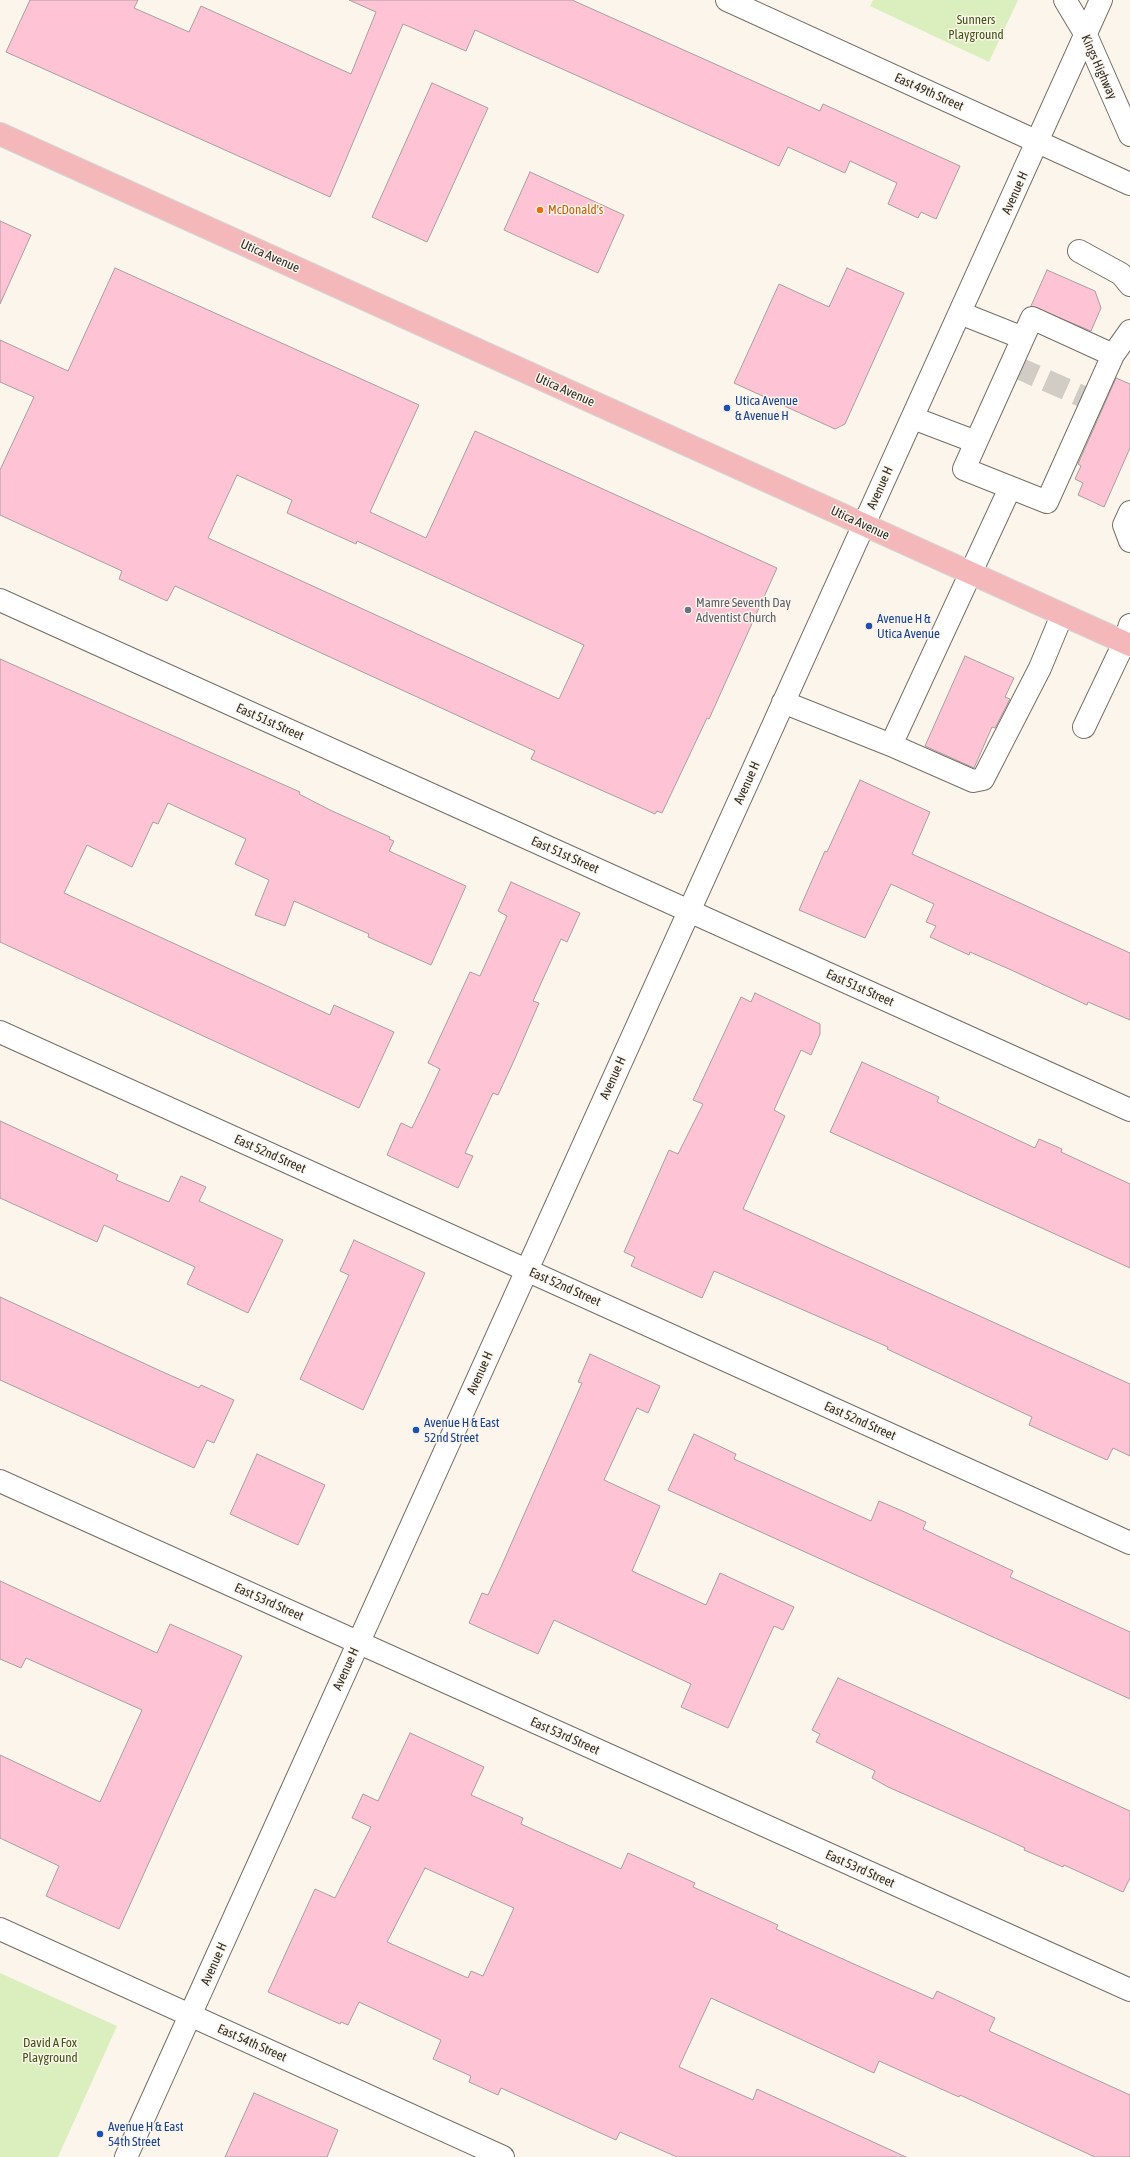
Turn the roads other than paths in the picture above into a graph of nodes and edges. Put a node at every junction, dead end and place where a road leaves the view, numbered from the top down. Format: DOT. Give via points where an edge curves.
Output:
graph roads {
  1 [pos="727,0"];
  2 [pos="1066,0"];
  3 [pos="1102,0"];
  4 [pos="1086,35"];
  5 [pos="0,134"];
  6 [pos="1130,135"];
  7 [pos="1038,142"];
  8 [pos="1130,184"];
  9 [pos="1079,251"];
  10 [pos="1127,276"];
  11 [pos="960,313"];
  12 [pos="1130,331"];
  13 [pos="1023,338"];
  14 [pos="1113,355"];
  15 [pos="912,418"];
  16 [pos="976,442"];
  17 [pos="1010,488"];
  18 [pos="1130,512"];
  19 [pos="864,525"];
  20 [pos="1130,541"];
  21 [pos="970,573"];
  22 [pos="0,600"];
  23 [pos="1062,615"];
  24 [pos="1128,638"];
  25 [pos="783,702"];
  26 [pos="1084,727"];
  27 [pos="891,745"];
  28 [pos="689,912"];
  29 [pos="0,1032"];
  30 [pos="1130,1110"];
  31 [pos="526,1270"];
  32 [pos="0,1480"];
  33 [pos="1130,1543"];
  34 [pos="358,1642"];
  35 [pos="0,1929"];
  36 [pos="1130,1990"];
  37 [pos="190,2016"];
  38 [pos="126,2157"];
  39 [pos="503,2157"];
  1 -- 7 [label="street, East 49th Street"];
  2 -- 4 [label="street, Kings Highway"];
  3 -- 4 [label="street, Avenue H"];
  4 -- 6 [label="street, Kings Highway"];
  4 -- 7 [label="street, Avenue H"];
  5 -- 19 [label="main road, Utica Avenue"];
  7 -- 8 [label="street, East 49th Street"];
  7 -- 11 [label="street, Avenue H"];
  9 -- 10 [label="street"];
  11 -- 13 [label="street"];
  11 -- 15 [label="street, Avenue H"];
  12 -- 14 [label="street"];
  13 -- 14 [label="street" via="1032,318"];
  13 -- 16 [label="street" via="1014,366"];
  14 -- 17 [label="street" via="1090,400 1046,502"];
  15 -- 16 [label="street"];
  15 -- 19 [label="street, Avenue H"];
  16 -- 17 [label="street" via="964,469"];
  17 -- 21 [label="street"];
  18 -- 20 [label="street" via="1124,525"];
  19 -- 21 [label="main road, Utica Avenue"];
  19 -- 25 [label="street, Avenue H"];
  21 -- 23 [label="main road, Utica Avenue"];
  21 -- 27 [label="street"];
  22 -- 28 [label="street, East 51st Street"];
  23 -- 24 [label="main road, Utica Avenue"];
  23 -- 27 [label="street" via="1040,668 983,779 973,781"];
  24 -- 26 [label="street"];
  25 -- 27 [label="street"];
  25 -- 28 [label="street, Avenue H"];
  28 -- 30 [label="street, East 51st Street"];
  28 -- 31 [label="street, Avenue H"];
  29 -- 31 [label="street, East 52nd Street"];
  31 -- 33 [label="street, East 52nd Street"];
  31 -- 34 [label="street, Avenue H"];
  32 -- 34 [label="street, East 53rd Street"];
  34 -- 36 [label="street, East 53rd Street"];
  34 -- 37 [label="street, Avenue H"];
  35 -- 37 [label="street, East 54th Street"];
  37 -- 38 [label="street, Avenue H"];
  37 -- 39 [label="street, East 54th Street"];
}
